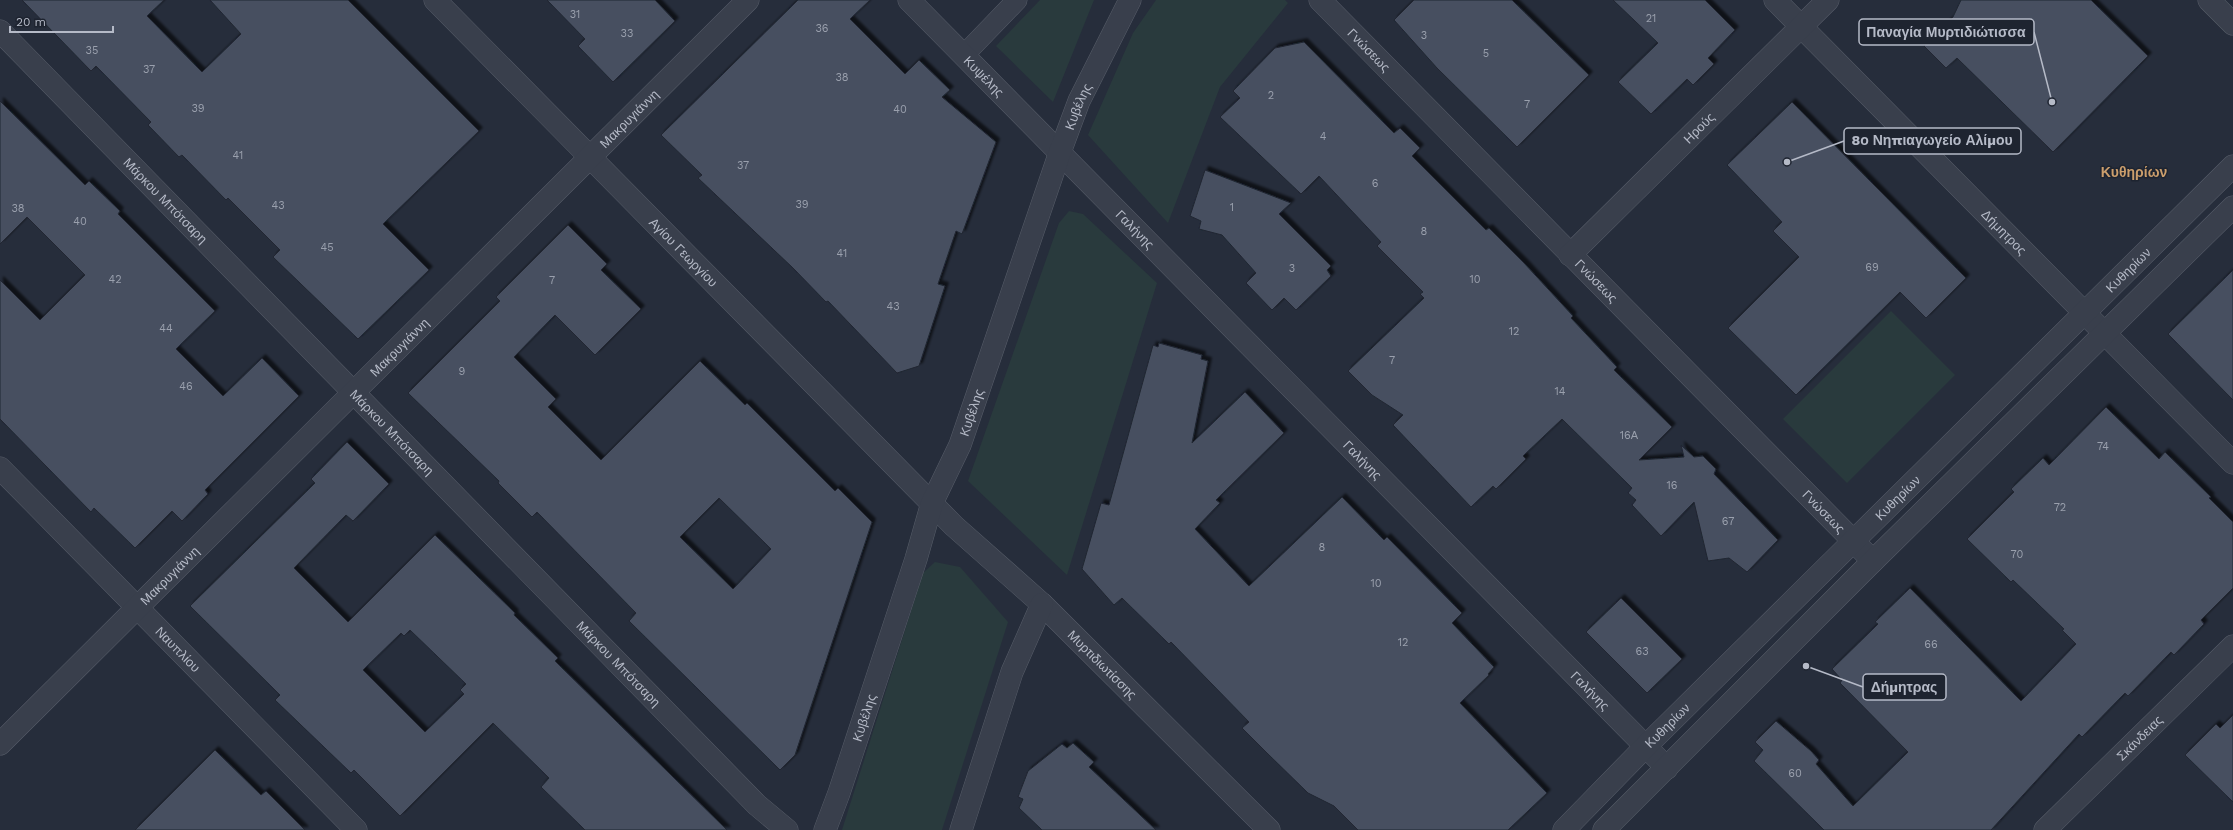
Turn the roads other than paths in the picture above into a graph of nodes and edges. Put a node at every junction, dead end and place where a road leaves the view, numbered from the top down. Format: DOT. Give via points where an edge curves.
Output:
graph roads {
  1 [pos="435,0"];
  2 [pos="748,0"];
  3 [pos="909,0"];
  4 [pos="1017,0"];
  5 [pos="1130,0"];
  6 [pos="1320,0"];
  7 [pos="1775,0"];
  8 [pos="1828,0"];
  9 [pos="2209,0"];
  10 [pos="2233,24"];
  11 [pos="1801,26"];
  12 [pos="0,31"];
  13 [pos="964,56"];
  14 [pos="1060,152"];
  15 [pos="590,157"];
  16 [pos="2233,166"];
  17 [pos="2233,207"];
  18 [pos="1570,255"];
  19 [pos="2084,313"];
  20 [pos="2105,334"];
  21 [pos="354,392"];
  22 [pos="2233,463"];
  23 [pos="0,468"];
  24 [pos="932,503"];
  25 [pos="1853,542"];
  26 [pos="1873,561"];
  27 [pos="1042,604"];
  28 [pos="137,607"];
  29 [pos="2233,646"];
  30 [pos="0,744"];
  31 [pos="1646,746"];
  32 [pos="1667,768"];
  33 [pos="356,830"];
  34 [pos="787,830"];
  35 [pos="825,830"];
  36 [pos="962,830"];
  37 [pos="1269,830"];
  38 [pos="1564,830"];
  39 [pos="1604,830"];
  40 [pos="2045,830"];
  1 -- 15 [label="street, Αγίου Γεωργίου"];
  2 -- 15 [label="street, Μακρυγιάννη"];
  3 -- 13 [label="street, Κυψέλης"];
  4 -- 13 [label="lane"];
  5 -- 14 [label="street, Κυβέλης" via="1079,101"];
  6 -- 18 [label="street, Γνώσεως"];
  7 -- 11 [label="street, Δήμητρος"];
  8 -- 11 [label="street, Ηρούς"];
  9 -- 10 [label="street"];
  11 -- 18 [label="street, Ηρούς"];
  11 -- 19 [label="street, Δήμητρος"];
  12 -- 21 [label="street, Μάρκου Μπότσαρη"];
  13 -- 14 [label="street, Κυψέλης"];
  14 -- 24 [label="street, Κυβέλης" via="960,445"];
  14 -- 31 [label="street, Γαλήνης"];
  15 -- 21 [label="street, Μακρυγιάννη"];
  15 -- 24 [label="street, Αγίου Γεωργίου"];
  16 -- 19 [label="street, Κυθηρίων"];
  17 -- 20 [label="street"];
  18 -- 25 [label="street, Γνώσεως"];
  19 -- 20 [label="street, Δήμητρος"];
  19 -- 25 [label="street, Κυθηρίων"];
  20 -- 22 [label="street, Δήμητρος"];
  20 -- 26 [label="street"];
  21 -- 28 [label="street, Μακρυγιάννη"];
  21 -- 34 [label="street, Μάρκου Μπότσαρη" via="752,799"];
  23 -- 28 [label="street, Ναυπλίου"];
  24 -- 27 [label="street, Μυρτιδιωτίσσης" via="954,526"];
  24 -- 35 [label="street, Κυβέλης" via="911,574"];
  25 -- 26 [label="street, Γνώσεως"];
  25 -- 31 [label="street, Κυθηρίων"];
  26 -- 32 [label="street"];
  27 -- 36 [label="street" via="1012,672"];
  27 -- 37 [label="street, Μυρτιδιωτίσσης"];
  28 -- 30 [label="street, Μακρυγιάννη"];
  28 -- 33 [label="street, Ναυπλίου"];
  29 -- 40 [label="street, Σκάνδειας"];
  31 -- 32 [label="street, Γαλήνης"];
  31 -- 38 [label="street, Κυθηρίων"];
  32 -- 39 [label="street"];
}
